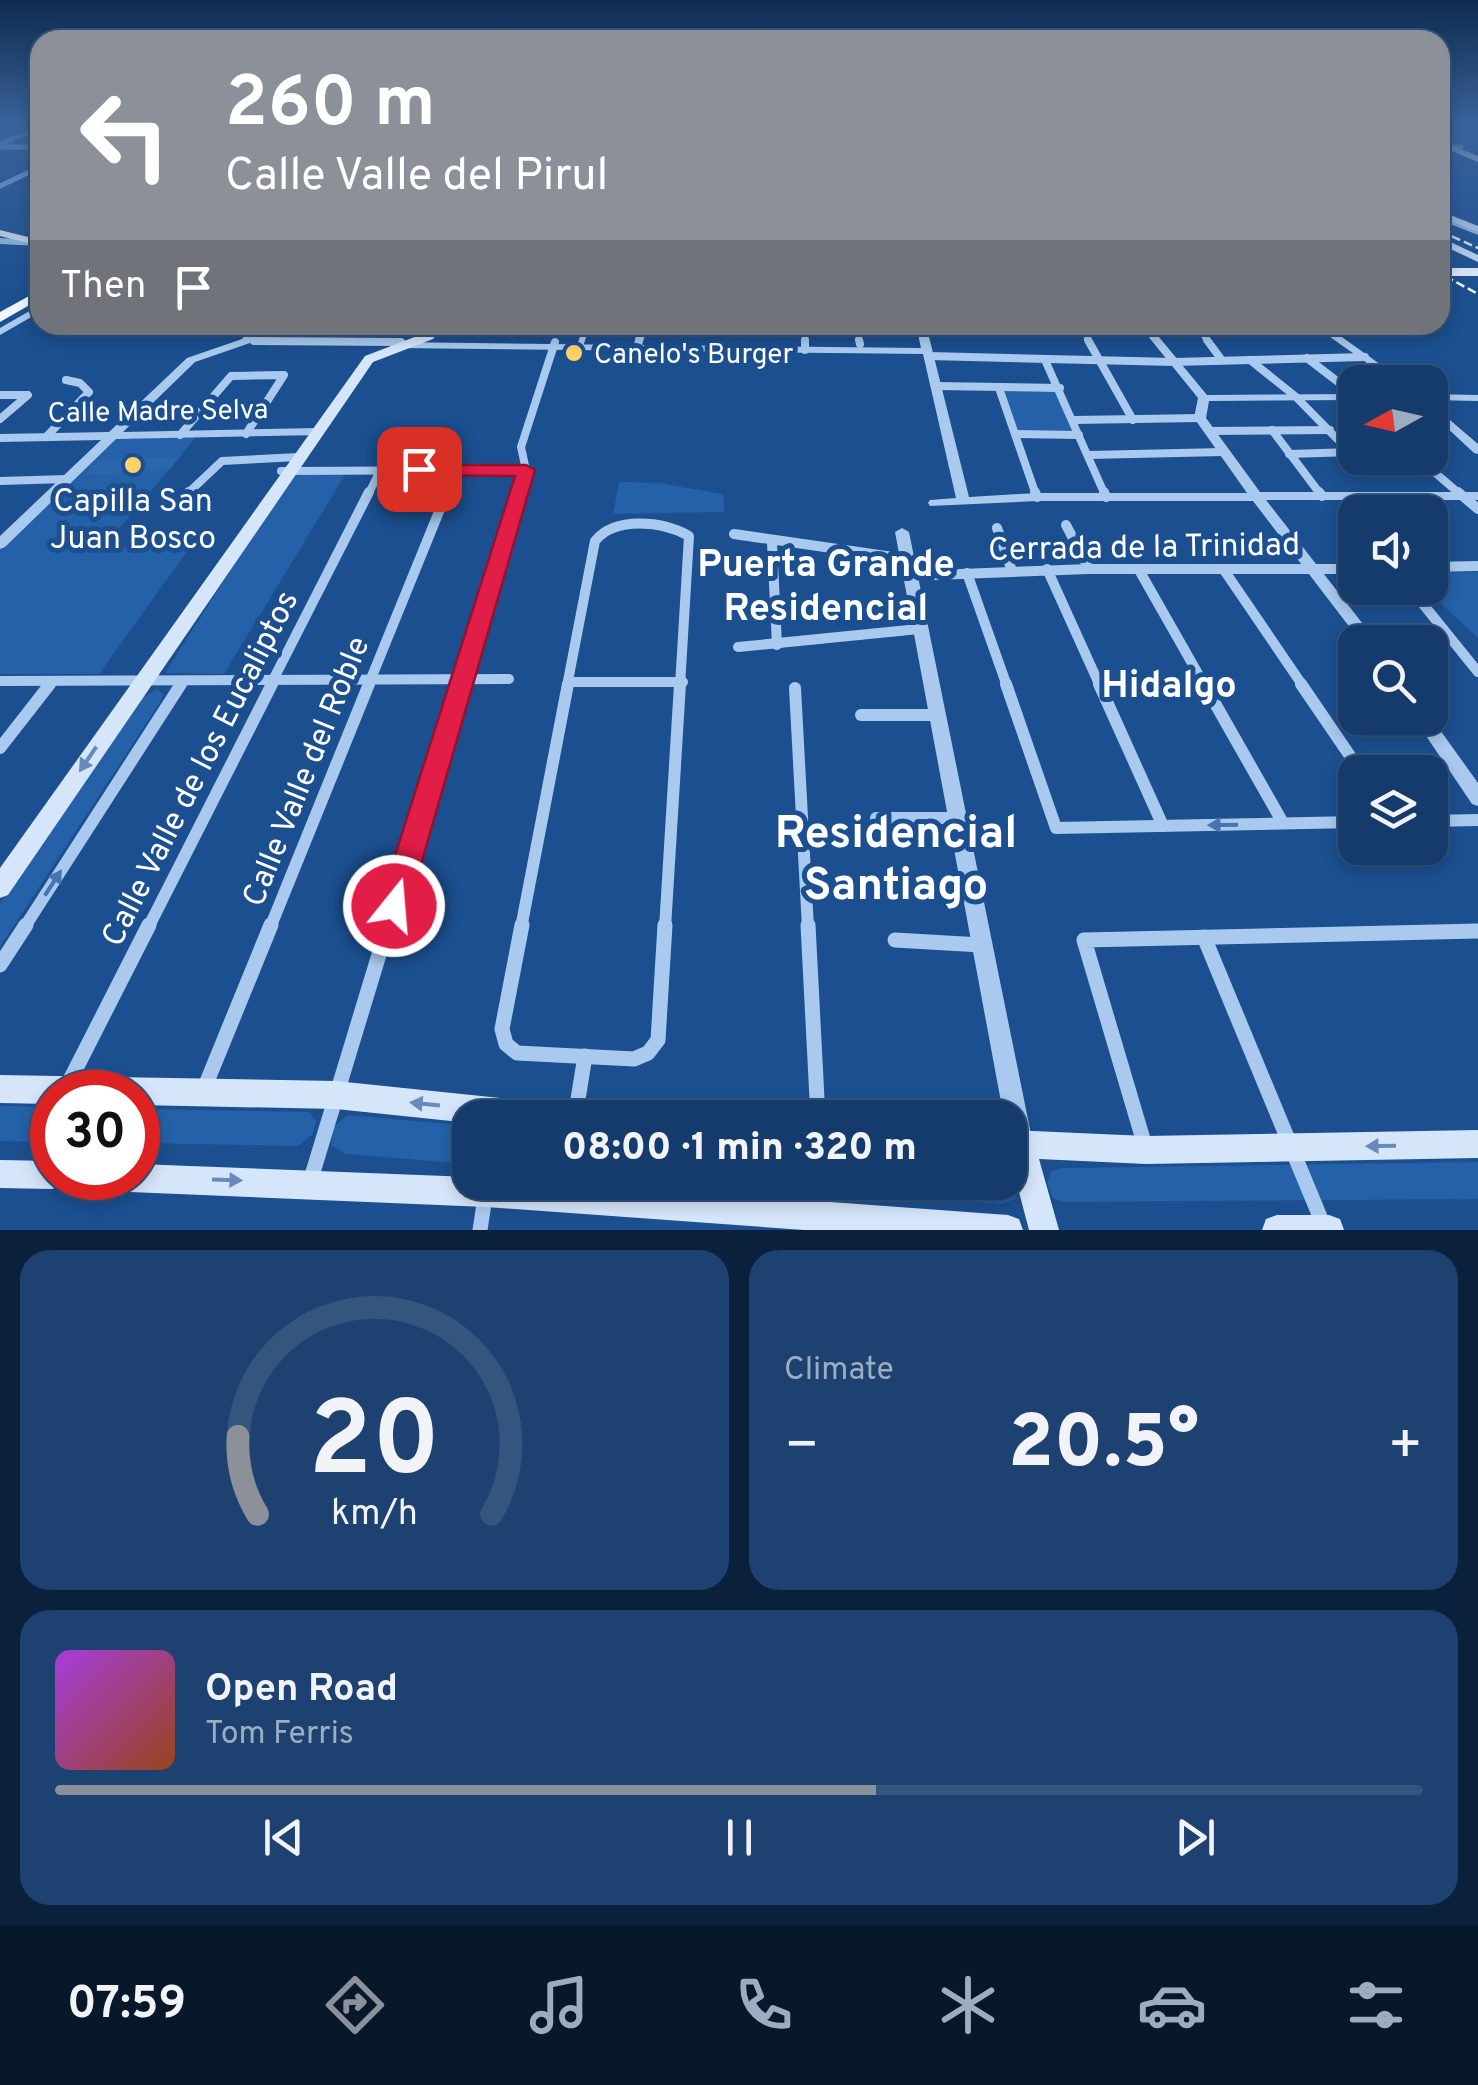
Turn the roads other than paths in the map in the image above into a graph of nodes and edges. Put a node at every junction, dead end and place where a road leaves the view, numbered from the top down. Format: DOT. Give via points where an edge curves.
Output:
graph roads {
  1 [pos="1450,220"];
  2 [pos="1478,230"];
  3 [pos="0,237"];
  4 [pos="30,242"];
  5 [pos="1450,245"];
  6 [pos="1478,260"];
  7 [pos="1450,270"];
  8 [pos="1478,270"];
  9 [pos="30,290"];
  10 [pos="30,300"];
  11 [pos="0,308"];
  12 [pos="30,314"];
  13 [pos="0,318"];
  14 [pos="0,332"];
  15 [pos="253,335"];
  16 [pos="417,335"];
  17 [pos="420,335"];
  18 [pos="584,335"];
  19 [pos="640,335"];
  20 [pos="805,335"];
  21 [pos="859,335"];
  22 [pos="923,335"];
  23 [pos="1152,335"];
  24 [pos="1204,335"];
  25 [pos="1333,335"];
  26 [pos="1087,338"];
  27 [pos="250,341"];
  28 [pos="638,342"];
  29 [pos="401,343"];
  30 [pos="581,343"];
  31 [pos="860,344"];
  32 [pos="554,345"];
  33 [pos="621,345"];
  34 [pos="698,346"];
  35 [pos="805,347"];
  36 [pos="927,350"];
  37 [pos="1306,357"];
  38 [pos="1365,357"];
  39 [pos="1250,359"];
  40 [pos="1045,360"];
  41 [pos="1221,360"];
  42 [pos="1099,362"];
  43 [pos="1174,362"];
  44 [pos="1376,365"];
  45 [pos="66,380"];
  46 [pos="1338,382"];
  47 [pos="935,386"];
  48 [pos="999,388"];
  49 [pos="1060,388"];
  50 [pos="0,395"];
  51 [pos="1295,396"];
  52 [pos="1338,396"];
  53 [pos="1204,398"];
  54 [pos="1448,398"];
  55 [pos="1478,398"];
  56 [pos="1200,418"];
  57 [pos="0,420"];
  58 [pos="1074,420"];
  59 [pos="1133,420"];
  60 [pos="1448,422"];
  61 [pos="1272,430"];
  62 [pos="1330,430"];
  63 [pos="1209,431"];
  64 [pos="312,432"];
  65 [pos="246,434"];
  66 [pos="1016,434"];
  67 [pos="112,435"];
  68 [pos="180,435"];
  69 [pos="1080,435"];
  70 [pos="46,437"];
  71 [pos="0,438"];
  72 [pos="1338,438"];
  73 [pos="1478,450"];
  74 [pos="1223,452"];
  75 [pos="1338,452"];
  76 [pos="1289,454"];
  77 [pos="1089,455"];
  78 [pos="290,464"];
  79 [pos="457,469"];
  80 [pos="381,470"];
  81 [pos="526,470"];
  82 [pos="1436,475"];
  83 [pos="67,479"];
  84 [pos="0,480"];
  85 [pos="186,495"];
  86 [pos="1322,496"];
  87 [pos="1338,496"];
  88 [pos="1458,496"];
  89 [pos="1106,497"];
  90 [pos="1256,497"];
  91 [pos="1448,497"];
  92 [pos="1037,498"];
  93 [pos="1448,500"];
  94 [pos="963,501"];
  95 [pos="935,503"];
  96 [pos="1477,504"];
  97 [pos="1066,524"];
  98 [pos="997,528"];
  99 [pos="902,532"];
  100 [pos="734,534"];
  101 [pos="772,543"];
  102 [pos="0,544"];
  103 [pos="1478,566"];
  104 [pos="908,567"];
  105 [pos="1448,567"];
  106 [pos="1048,569"];
  107 [pos="1088,569"];
  108 [pos="1318,569"];
  109 [pos="1338,569"];
  110 [pos="1139,570"];
  111 [pos="1224,570"];
  112 [pos="1012,571"];
  113 [pos="966,573"];
  114 [pos="1424,605"];
  115 [pos="1358,625"];
  116 [pos="919,629"];
  117 [pos="777,644"];
  118 [pos="738,647"];
  119 [pos="1478,672"];
  120 [pos="143,678"];
  121 [pos="277,678"];
  122 [pos="373,678"];
  123 [pos="464,679"];
  124 [pos="509,679"];
  125 [pos="182,680"];
  126 [pos="0,681"];
  127 [pos="51,682"];
  128 [pos="569,682"];
  129 [pos="683,682"];
  130 [pos="795,688"];
  131 [pos="935,715"];
  132 [pos="861,716"];
  133 [pos="1434,735"];
  134 [pos="0,748"];
  135 [pos="1350,755"];
  136 [pos="1478,798"];
  137 [pos="876,818"];
  138 [pos="956,818"];
  139 [pos="1448,820"];
  140 [pos="1478,820"];
  141 [pos="1338,822"];
  142 [pos="1283,824"];
  143 [pos="1163,826"];
  144 [pos="0,887"];
  145 [pos="1478,930"];
  146 [pos="1204,937"];
  147 [pos="896,940"];
  148 [pos="981,945"];
  149 [pos="0,965"];
  150 [pos="585,1056"];
  151 [pos="75,1070"];
  152 [pos="0,1089"];
  153 [pos="30,1089"];
  154 [pos="160,1092"];
  155 [pos="202,1093"];
  156 [pos="336,1094"];
  157 [pos="578,1100"];
  158 [pos="817,1100"];
  159 [pos="1007,1100"];
  160 [pos="452,1107"];
  161 [pos="1478,1144"];
  162 [pos="1027,1145"];
  163 [pos="1291,1148"];
  164 [pos="1146,1150"];
  165 [pos="0,1174"];
  166 [pos="30,1175"];
  167 [pos="160,1179"];
  168 [pos="1027,1180"];
  169 [pos="310,1182"];
  170 [pos="452,1190"];
  171 [pos="485,1200"];
  172 [pos="596,1200"];
  173 [pos="480,1230"];
  174 [pos="1008,1230"];
  175 [pos="1044,1230"];
  176 [pos="1277,1230"];
  177 [pos="1327,1230"];
  1 -- 2 [label="main road"];
  3 -- 4 [label="main road"];
  5 -- 6 [label="main road"];
  7 -- 8 [label="main road"];
  9 -- 11 [label="main road"];
  10 -- 13 [label="main road"];
  12 -- 14 [label="street"];
  15 -- 27 [label="street"];
  16 -- 29 [label="main road"];
  17 -- 29 [label="main road"];
  18 -- 30 [label="street"];
  19 -- 28 [label="street"];
  20 -- 35 [label="street"];
  21 -- 31 [label="street"];
  22 -- 36 [label="street"];
  23 -- 43 [label="street"];
  24 -- 41 [label="street"];
  25 -- 38 [label="street"];
  26 -- 42 [label="street"];
  27 -- 29 [label="street"];
  27 -- 67 [label="street" via="192,360"];
  28 -- 33 [label="street"];
  28 -- 34 [label="street"];
  29 -- 32 [label="street"];
  29 -- 64 [label="main road" via="369,359"];
  30 -- 32 [label="street"];
  30 -- 33 [label="street"];
  31 -- 35 [label="street"];
  31 -- 36 [label="street"];
  32 -- 33 [label="street"];
  32 -- 81 [label="street" via="521,447"];
  33 -- 34 [label="street"];
  34 -- 35 [label="street"];
  35 -- 36 [label="street"];
  36 -- 40 [label="street"];
  36 -- 47 [label="street"];
  37 -- 38 [label="street"];
  37 -- 39 [label="street"];
  37 -- 46 [label="street"];
  38 -- 44 [label="street"];
  39 -- 41 [label="street"];
  39 -- 51 [label="street"];
  40 -- 42 [label="street"];
  40 -- 49 [label="street"];
  41 -- 43 [label="street"];
  42 -- 43 [label="street"];
  42 -- 59 [label="street"];
  43 -- 53 [label="street"];
  45 -- 70 [label="street" via="89,392"];
  47 -- 48 [label="street"];
  47 -- 94 [label="street"];
  48 -- 49 [label="street"];
  48 -- 66 [label="street"];
  49 -- 58 [label="street"];
  50 -- 57 [label="street" via="28,395"];
  51 -- 52 [label="street"];
  51 -- 53 [label="street"];
  51 -- 62 [label="street"];
  53 -- 56 [label="street"];
  54 -- 55 [label="street"];
  56 -- 59 [label="street"];
  56 -- 63 [label="street"];
  58 -- 59 [label="street"];
  58 -- 69 [label="street"];
  60 -- 73 [label="street"];
  61 -- 62 [label="street"];
  61 -- 63 [label="street"];
  61 -- 76 [label="street"];
  62 -- 72 [label="street"];
  63 -- 74 [label="street"];
  64 -- 65 [label="street, Calle Madre Selva"];
  64 -- 78 [label="main road"];
  65 -- 68 [label="street, Calle Madre Selva"];
  65 -- 68 [label="street" via="284,375 235,374"];
  66 -- 69 [label="street"];
  66 -- 92 [label="street"];
  67 -- 68 [label="street, Calle Madre Selva"];
  67 -- 70 [label="street, Calle Madre Selva"];
  67 -- 83 [label="street"];
  69 -- 77 [label="street"];
  70 -- 71 [label="street, Calle Madre Selva"];
  74 -- 77 [label="street"];
  74 -- 90 [label="street"];
  75 -- 76 [label="street"];
  76 -- 86 [label="street"];
  77 -- 89 [label="street"];
  78 -- 80 [label="street"];
  78 -- 85 [label="street" via="222,460"];
  78 -- 120 [label="main road"];
  79 -- 80 [label="street"];
  79 -- 81 [label="street"];
  79 -- 122 [label="street, Calle Valle del Roble"];
  80 -- 121 [label="street, Calle Valle de los Eucaliptos"];
  81 -- 123 [label="street"];
  82 -- 88 [label="street"];
  83 -- 84 [label="street"];
  83 -- 102 [label="street"];
  86 -- 87 [label="street"];
  86 -- 90 [label="street"];
  88 -- 91 [label="street"];
  88 -- 96 [label="street"];
  89 -- 90 [label="street"];
  89 -- 92 [label="street"];
  90 -- 108 [label="street"];
  92 -- 94 [label="street"];
  93 -- 96 [label="street"];
  94 -- 95 [label="street"];
  97 -- 107 [label="street"];
  98 -- 112 [label="street"];
  99 -- 104 [label="street"];
  100 -- 101 [label="street, Cerrada de la Trinidad"];
  101 -- 104 [label="street, Cerrada de la Trinidad"];
  101 -- 117 [label="street"];
  103 -- 105 [label="street"];
  104 -- 113 [label="street, Cerrada de la Trinidad"];
  104 -- 116 [label="street"];
  106 -- 107 [label="street, Cerrada de la Trinidad"];
  106 -- 112 [label="street, Cerrada de la Trinidad"];
  106 -- 143 [label="street"];
  107 -- 110 [label="street, Cerrada de la Trinidad"];
  108 -- 109 [label="street, Cerrada de la Trinidad"];
  108 -- 111 [label="street, Cerrada de la Trinidad"];
  108 -- 115 [label="street"];
  110 -- 111 [label="street, Cerrada de la Trinidad"];
  110 -- 142 [label="street"];
  111 -- 135 [label="street"];
  112 -- 113 [label="street, Cerrada de la Trinidad"];
  113 -- 143 [label="street" via="1056,828"];
  114 -- 119 [label="street"];
  116 -- 117 [label="street"];
  116 -- 131 [label="street"];
  117 -- 118 [label="street"];
  120 -- 125 [label="street"];
  120 -- 127 [label="street"];
  120 -- 144 [label="main road, one-way"];
  121 -- 122 [label="street"];
  121 -- 125 [label="street"];
  121 -- 151 [label="street, Calle Valle de los Eucaliptos"];
  122 -- 123 [label="street"];
  122 -- 155 [label="street, Calle Valle del Roble"];
  123 -- 124 [label="street"];
  123 -- 156 [label="street"];
  149 -- 125 [label="street, one-way"];
  126 -- 127 [label="street"];
  127 -- 134 [label="street"];
  128 -- 129 [label="street"];
  128 -- 129 [label="street" via="594,541 619,526 672,526 688,536"];
  128 -- 150 [label="street" via="502,1030 518,1053"];
  129 -- 150 [label="street" via="658,1040 634,1059"];
  130 -- 158 [label="street"];
  131 -- 132 [label="street"];
  131 -- 138 [label="street"];
  133 -- 136 [label="street"];
  137 -- 138 [label="street"];
  138 -- 148 [label="street"];
  139 -- 140 [label="street"];
  141 -- 142 [label="street"];
  142 -- 143 [label="street, one-way"];
  145 -- 146 [label="street"];
  146 -- 163 [label="street"];
  146 -- 164 [label="street" via="1084,940"];
  147 -- 148 [label="street"];
  148 -- 159 [label="street"];
  150 -- 157 [label="street"];
  152 -- 153 [label="main road"];
  154 -- 155 [label="main road"];
  155 -- 156 [label="main road"];
  160 -- 156 [label="main road, one-way"];
  156 -- 169 [label="street"];
  161 -- 163 [label="main road, one-way"];
  162 -- 164 [label="main road"];
  163 -- 164 [label="main road"];
  163 -- 177 [label="street"];
  165 -- 166 [label="main road"];
  167 -- 169 [label="main road, one-way"];
  168 -- 175 [label="main road"];
  169 -- 170 [label="main road"];
  171 -- 173 [label="street"];
  172 -- 174 [label="main road"];
  176 -- 177 [label="main road"];
}
